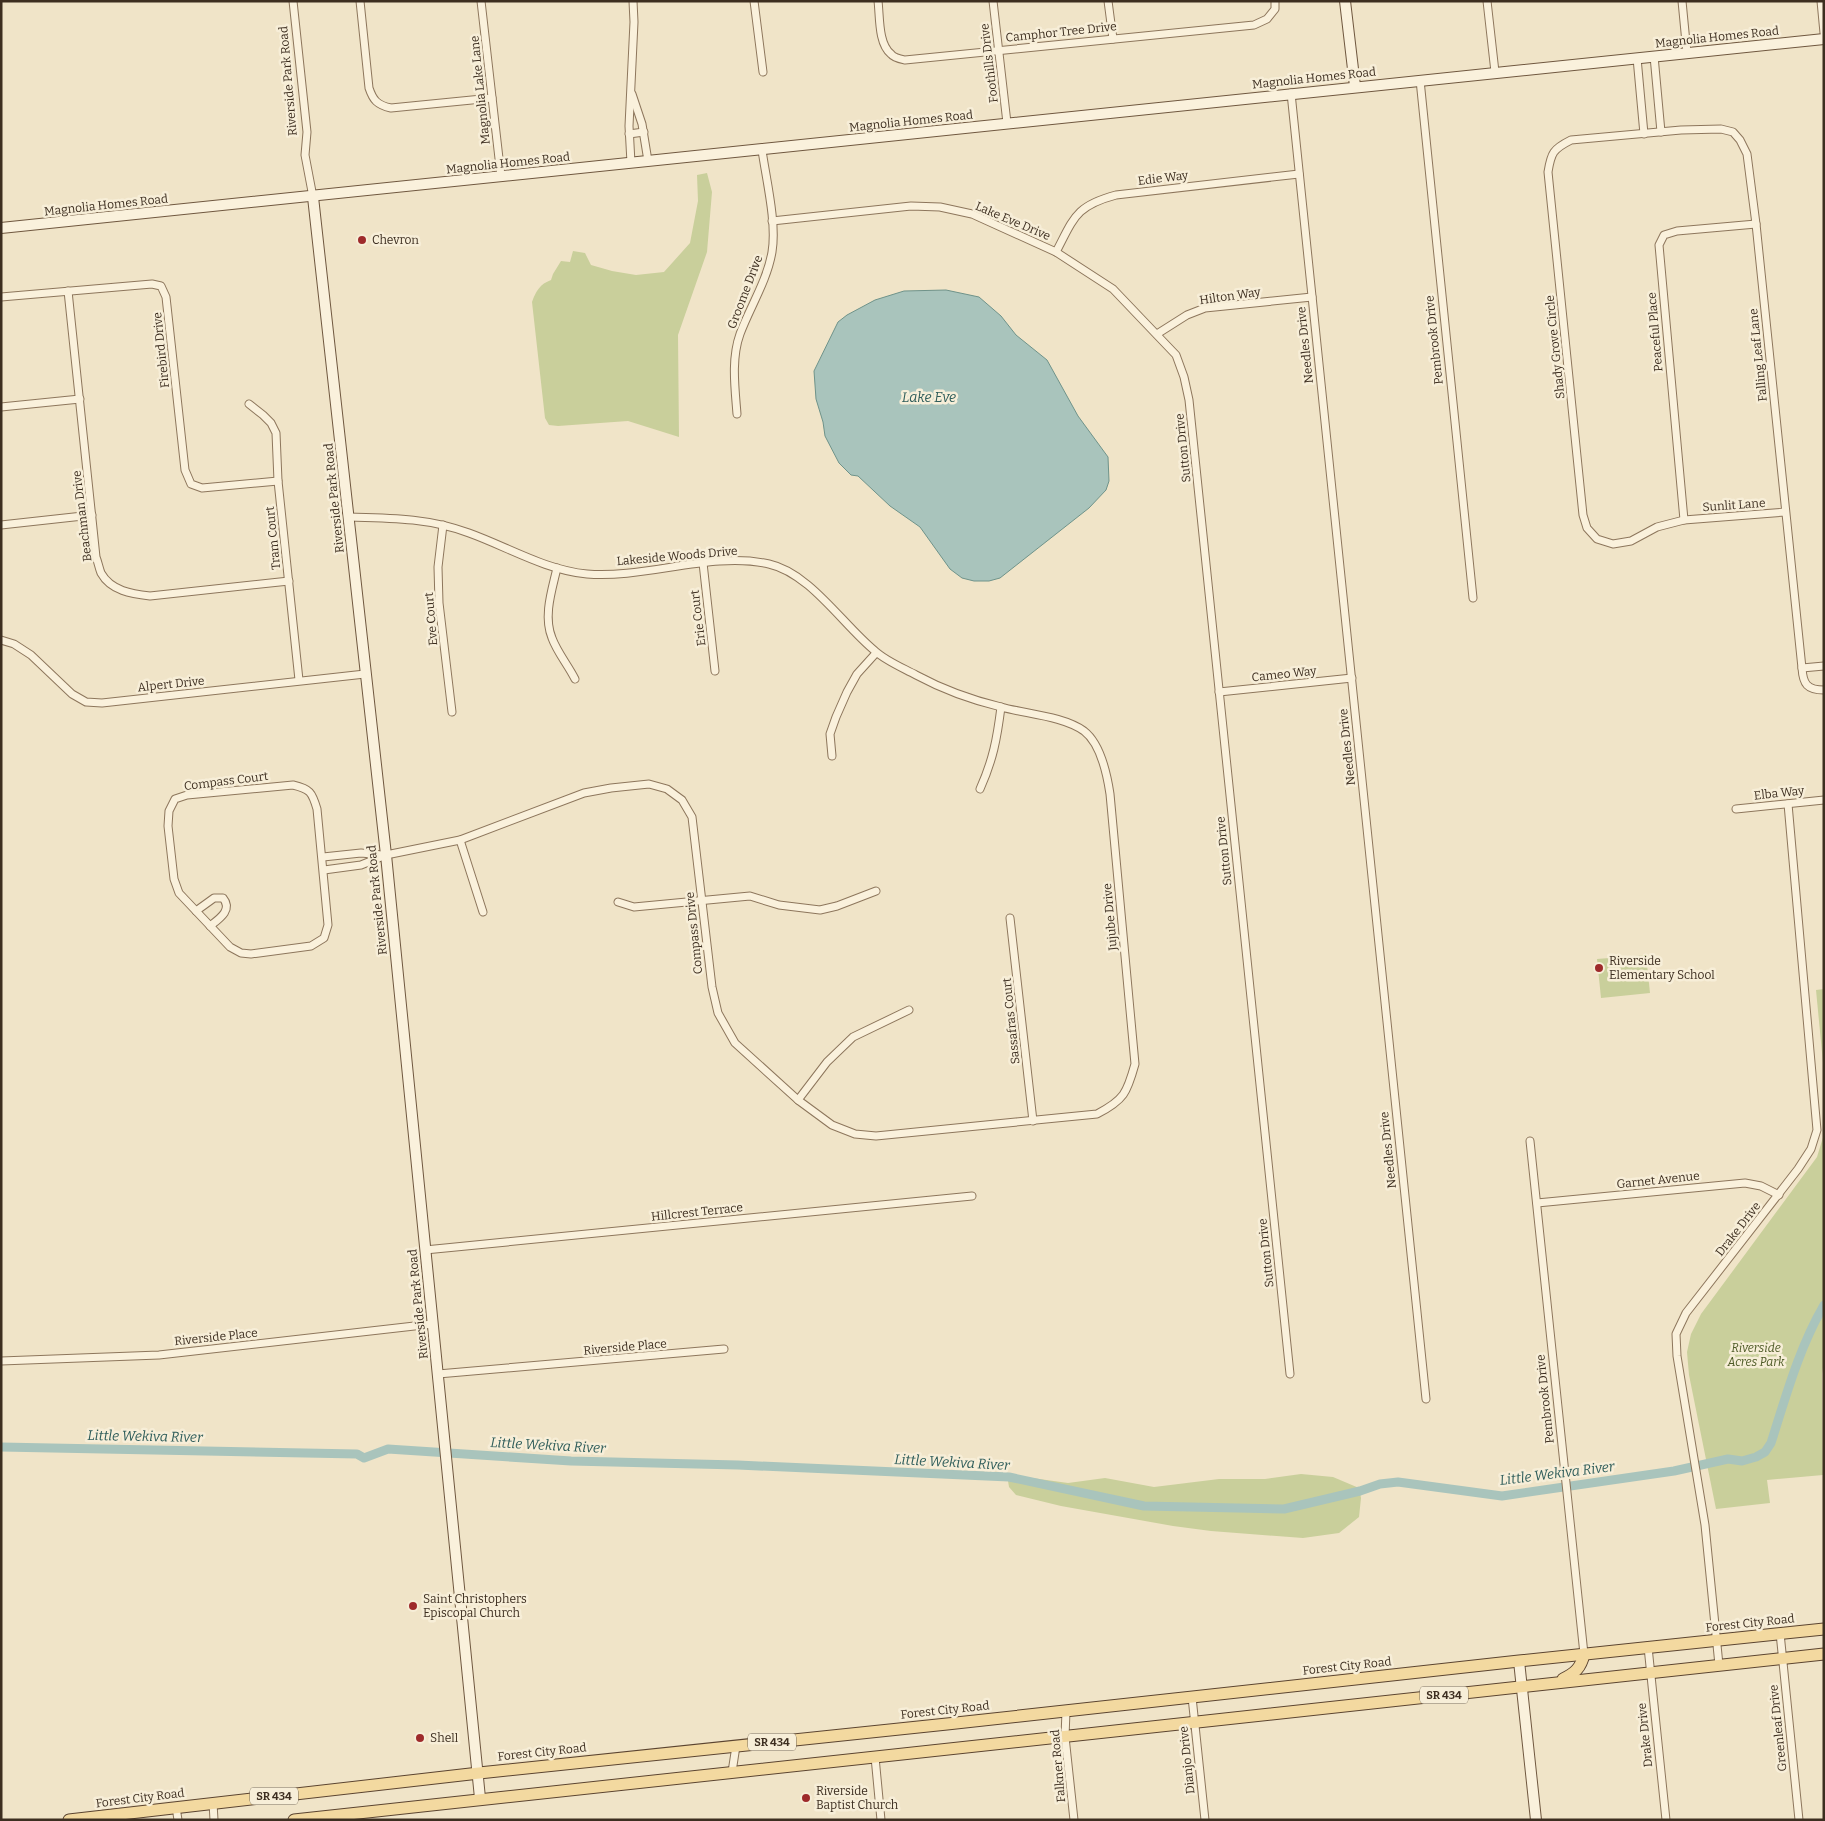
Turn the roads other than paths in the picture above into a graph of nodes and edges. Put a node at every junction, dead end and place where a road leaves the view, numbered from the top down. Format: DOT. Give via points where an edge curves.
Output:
graph roads {
  1 [pos="293,1"];
  2 [pos="360,1"];
  3 [pos="482,1"];
  4 [pos="632,1"];
  5 [pos="754,1"];
  6 [pos="878,1"];
  7 [pos="993,1"];
  8 [pos="1108,1"];
  9 [pos="1275,1"];
  10 [pos="1345,1"];
  11 [pos="1487,1"];
  12 [pos="1682,1"];
  13 [pos="1821,1"];
  14 [pos="1824,33"];
  15 [pos="1113,39"];
  16 [pos="1824,39"];
  17 [pos="998,50"];
  18 [pos="1687,53"];
  19 [pos="1654,56"];
  20 [pos="1637,58"];
  21 [pos="763,72"];
  22 [pos="1495,72"];
  23 [pos="1420,80"];
  24 [pos="1355,86"];
  25 [pos="631,91"];
  26 [pos="1291,93"];
  27 [pos="492,98"];
  28 [pos="1007,123"];
  29 [pos="644,132"];
  30 [pos="1661,132"];
  31 [pos="629,134"];
  32 [pos="1644,134"];
  33 [pos="762,150"];
  34 [pos="648,161"];
  35 [pos="631,163"];
  36 [pos="1299,174"];
  37 [pos="501,176"];
  38 [pos="313,197"];
  39 [pos="772,222"];
  40 [pos="1756,224"];
  41 [pos="1,228"];
  42 [pos="1056,252"];
  43 [pos="68,291"];
  44 [pos="1,297"];
  45 [pos="1312,297"];
  46 [pos="1157,334"];
  47 [pos="80,399"];
  48 [pos="249,404"];
  49 [pos="1,407"];
  50 [pos="737,414"];
  51 [pos="278,482"];
  52 [pos="1786,512"];
  53 [pos="92,515"];
  54 [pos="349,517"];
  55 [pos="1684,520"];
  56 [pos="1,525"];
  57 [pos="443,525"];
  58 [pos="702,563"];
  59 [pos="557,568"];
  60 [pos="289,581"];
  61 [pos="1473,598"];
  62 [pos="1,640"];
  63 [pos="876,652"];
  64 [pos="1824,666"];
  65 [pos="1802,668"];
  66 [pos="715,671"];
  67 [pos="366,674"];
  68 [pos="1352,678"];
  69 [pos="575,679"];
  70 [pos="299,680"];
  71 [pos="1824,690"];
  72 [pos="1219,692"];
  73 [pos="1002,707"];
  74 [pos="452,712"];
  75 [pos="832,756"];
  76 [pos="980,789"];
  77 [pos="1824,800"];
  78 [pos="1788,804"];
  79 [pos="1736,809"];
  80 [pos="460,840"];
  81 [pos="386,855"];
  82 [pos="322,857"];
  83 [pos="324,870"];
  84 [pos="876,891"];
  85 [pos="702,901"];
  86 [pos="618,902"];
  87 [pos="196,911"];
  88 [pos="483,912"];
  89 [pos="1010,918"];
  90 [pos="210,926"];
  91 [pos="909,1010"];
  92 [pos="798,1100"];
  93 [pos="1033,1121"];
  94 [pos="1530,1141"];
  95 [pos="1779,1195"];
  96 [pos="972,1196"];
  97 [pos="1537,1203"];
  98 [pos="424,1250"];
  99 [pos="432,1324"];
  100 [pos="724,1349"];
  101 [pos="1,1361"];
  102 [pos="438,1374"];
  103 [pos="1290,1374"];
  104 [pos="1426,1399"];
  105 [pos="1824,1629"];
  106 [pos="1780,1633"];
  107 [pos="1717,1640"];
  108 [pos="1648,1647"];
  109 [pos="1584,1654"];
  110 [pos="1824,1654"];
  111 [pos="1783,1659"];
  112 [pos="1519,1661"];
  113 [pos="1719,1665"];
  114 [pos="1650,1673"];
  115 [pos="1557,1682"];
  116 [pos="1522,1686"];
  117 [pos="1192,1697"];
  118 [pos="1066,1711"];
  119 [pos="1195,1722"];
  120 [pos="1065,1737"];
  121 [pos="736,1746"];
  122 [pos="875,1757"];
  123 [pos="732,1772"];
  124 [pos="479,1773"];
  125 [pos="480,1798"];
  126 [pos="212,1803"];
  127 [pos="176,1807"];
  128 [pos="69,1820"];
  129 [pos="178,1820"];
  130 [pos="214,1820"];
  131 [pos="294,1820"];
  132 [pos="881,1820"];
  133 [pos="1074,1820"];
  134 [pos="1205,1820"];
  135 [pos="1536,1820"];
  136 [pos="1666,1820"];
  137 [pos="1799,1820"];
  1 -- 38 [label="street, Riverside Park Road" via="307,132 305,155"];
  2 -- 27 [label="street" via="373,100 391,108"];
  3 -- 27 [label="street, Magnolia Lake Lane"];
  4 -- 25 [label="street"];
  5 -- 21 [label="street"];
  6 -- 17 [label="street, Camphor Tree Drive" via="882,39 892,56 905,60"];
  7 -- 17 [label="street, Foothills Drive"];
  8 -- 15 [label="street"];
  9 -- 15 [label="street, Camphor Tree Drive" via="1275,9 1267,19 1254,25"];
  10 -- 24 [label="street"];
  11 -- 22 [label="street"];
  12 -- 18 [label="street"];
  13 -- 14 [label="street"];
  15 -- 17 [label="street, Camphor Tree Drive"];
  16 -- 18 [label="street, Magnolia Homes Road"];
  17 -- 28 [label="street, Foothills Drive"];
  18 -- 19 [label="street, Magnolia Homes Road"];
  19 -- 20 [label="street, Magnolia Homes Road"];
  19 -- 30 [label="street"];
  20 -- 22 [label="street, Magnolia Homes Road"];
  20 -- 32 [label="street"];
  22 -- 23 [label="street, Magnolia Homes Road"];
  23 -- 24 [label="street, Magnolia Homes Road"];
  23 -- 61 [label="street, Pembrook Drive"];
  24 -- 26 [label="street, Magnolia Homes Road"];
  25 -- 29 [label="street"];
  25 -- 31 [label="street"];
  26 -- 28 [label="street, Magnolia Homes Road"];
  26 -- 36 [label="street, Needles Drive"];
  27 -- 37 [label="street, Magnolia Lake Lane"];
  28 -- 33 [label="street, Magnolia Homes Road"];
  29 -- 31 [label="street"];
  29 -- 34 [label="street"];
  30 -- 32 [label="street, Falling Leaf Lane"];
  30 -- 40 [label="street, Falling Leaf Lane" via="1721,129 1733,132 1747,154"];
  31 -- 35 [label="street"];
  32 -- 55 [label="street, Shady Grove Circle" via="1571,140 1558,146 1550,156 1548,172 1583,515 1587,528 1597,539 1613,544 1631,541 1657,527"];
  33 -- 34 [label="street, Magnolia Homes Road"];
  33 -- 39 [label="street, Groome Drive"];
  34 -- 35 [label="street, Magnolia Homes Road"];
  35 -- 37 [label="street, Magnolia Homes Road"];
  36 -- 42 [label="street, Edie Way" via="1116,195 1098,200 1082,209"];
  36 -- 45 [label="street, Needles Drive"];
  37 -- 38 [label="street, Magnolia Homes Road"];
  38 -- 41 [label="street, Magnolia Homes Road"];
  38 -- 54 [label="street, Riverside Park Road"];
  39 -- 42 [label="street, Lake Eve Drive" via="911,206 940,206 972,214"];
  39 -- 50 [label="street, Groome Drive" via="772,251 739,336 735,376"];
  40 -- 52 [label="street, Falling Leaf Lane"];
  40 -- 55 [label="street, Peaceful Place" via="1677,231 1664,235 1658,245"];
  42 -- 46 [label="street, Lake Eve Drive" via="1113,289"];
  43 -- 44 [label="street, Firebird Drive"];
  43 -- 47 [label="street, Beachman Drive"];
  43 -- 51 [label="street, Firebird Drive" via="161,286 166,297 185,470 192,484 202,488"];
  45 -- 46 [label="street, Hilton Way" via="1205,308 1187,314"];
  45 -- 68 [label="street, Needles Drive"];
  46 -- 72 [label="street, Sutton Drive" via="1176,355 1189,400"];
  47 -- 49 [label="street"];
  47 -- 53 [label="street, Beachman Drive"];
  48 -- 51 [label="street, Tram Court" via="264,415 276,433"];
  51 -- 60 [label="street, Tram Court"];
  52 -- 55 [label="street, Sunlit Lane"];
  52 -- 65 [label="street, Falling Leaf Lane"];
  53 -- 56 [label="street"];
  53 -- 60 [label="street, Beachman Drive" via="96,558 102,574 113,586 130,594 150,596"];
  54 -- 57 [label="street, Lakeside Woods Drive" via="411,519"];
  54 -- 67 [label="street, Riverside Park Road"];
  57 -- 59 [label="street, Lakeside Woods Drive"];
  57 -- 74 [label="street, Eve Court" via="438,567 439,603"];
  58 -- 59 [label="street, Lakeside Woods Drive" via="623,573 588,574"];
  58 -- 63 [label="street, Lakeside Woods Drive" via="745,561 770,564 790,573 808,586"];
  58 -- 66 [label="street, Erie Court"];
  59 -- 69 [label="street" via="548,616 551,637"];
  60 -- 70 [label="street, Tram Court"];
  62 -- 70 [label="street, Alpert Drive" via="31,655 72,694 86,702 102,703"];
  63 -- 73 [label="street, Lakeside Woods Drive" via="917,676 967,697"];
  63 -- 75 [label="street" via="857,674 844,700 830,734"];
  64 -- 65 [label="street"];
  65 -- 71 [label="street, Falling Leaf Lane" via="1806,686"];
  67 -- 70 [label="street, Alpert Drive"];
  67 -- 81 [label="street, Riverside Park Road"];
  68 -- 72 [label="street, Cameo Way"];
  68 -- 104 [label="street, Needles Drive"];
  72 -- 103 [label="street, Sutton Drive"];
  73 -- 76 [label="street" via="990,768"];
  73 -- 93 [label="street, Jujube Drive" via="1064,722 1085,732 1106,767 1135,1064 1130,1083 1115,1105 1097,1114"];
  77 -- 78 [label="street, Elba Way"];
  78 -- 79 [label="street, Elba Way"];
  78 -- 95 [label="street, Drake Drive" via="1817,1130 1812,1149"];
  80 -- 81 [label="street, Compass Drive"];
  80 -- 85 [label="street, Compass Drive" via="584,793 649,784 667,789 682,800 692,817"];
  80 -- 88 [label="street"];
  81 -- 82 [label="street" via="361,853"];
  81 -- 83 [label="street" via="361,865"];
  81 -- 98 [label="street, Riverside Park Road"];
  82 -- 83 [label="street, Compass Court"];
  82 -- 87 [label="street, Compass Court" via="317,809 306,788 294,784 175,799 168,811 174,879 179,893"];
  83 -- 90 [label="street, Compass Court" via="328,925 324,938 311,946 241,953 230,947"];
  84 -- 85 [label="street" via="820,910 779,905 750,896"];
  85 -- 86 [label="street" via="634,908"];
  85 -- 92 [label="street, Compass Drive" via="718,1012 735,1043"];
  87 -- 90 [label="street, Compass Court"];
  87 -- 90 [label="street" via="214,898 223,898 227,908"];
  89 -- 93 [label="street, Sassafras Court"];
  91 -- 92 [label="street" via="853,1037 827,1062"];
  92 -- 93 [label="street, Compass Drive" via="832,1125 855,1134 876,1136"];
  94 -- 97 [label="street, Pembrook Drive"];
  95 -- 97 [label="street, Garnet Avenue" via="1745,1183"];
  95 -- 107 [label="street, Drake Drive" via="1686,1313 1676,1334 1679,1374 1705,1525"];
  96 -- 98 [label="street, Hillcrest Terrace"];
  97 -- 109 [label="street, Pembrook Drive"];
  98 -- 99 [label="street, Riverside Park Road"];
  99 -- 101 [label="street, Riverside Place" via="158,1355"];
  99 -- 102 [label="street, Riverside Park Road"];
  100 -- 102 [label="street, Riverside Place"];
  102 -- 124 [label="street, Riverside Park Road"];
  105 -- 106 [label="main road, Forest City Road / SR 434"];
  106 -- 107 [label="main road, Forest City Road / SR 434"];
  106 -- 111 [label="street, Greenleaf Drive"];
  107 -- 108 [label="main road, Forest City Road / SR 434"];
  107 -- 113 [label="street, Drake Drive"];
  108 -- 109 [label="main road, Forest City Road / SR 434"];
  108 -- 114 [label="street, Drake Drive"];
  109 -- 112 [label="main road, Forest City Road / SR 434"];
  109 -- 115 [label="main road" via="1582,1664 1574,1673"];
  110 -- 111 [label="main road, SR 434"];
  111 -- 113 [label="main road, SR 434"];
  111 -- 137 [label="street, Greenleaf Drive"];
  112 -- 116 [label="street"];
  112 -- 117 [label="main road, Forest City Road / SR 434"];
  113 -- 114 [label="main road, SR 434"];
  114 -- 115 [label="main road, SR 434"];
  114 -- 136 [label="street, Drake Drive"];
  115 -- 116 [label="main road, SR 434"];
  116 -- 119 [label="main road, SR 434"];
  116 -- 135 [label="street"];
  117 -- 118 [label="main road, Forest City Road / SR 434"];
  117 -- 119 [label="street, Dianjo Drive"];
  118 -- 120 [label="street, Falkner Road"];
  118 -- 121 [label="main road, Forest City Road / SR 434"];
  119 -- 120 [label="main road, SR 434"];
  119 -- 134 [label="street, Dianjo Drive"];
  120 -- 122 [label="main road, SR 434"];
  120 -- 133 [label="street, Falkner Road"];
  121 -- 123 [label="street"];
  121 -- 124 [label="main road, Forest City Road / SR 434"];
  122 -- 123 [label="main road, SR 434"];
  122 -- 132 [label="street"];
  123 -- 125 [label="main road, SR 434"];
  124 -- 125 [label="street, Riverside Park Road"];
  124 -- 126 [label="main road, Forest City Road / SR 434"];
  125 -- 131 [label="main road, SR 434"];
  126 -- 127 [label="main road, Forest City Road / SR 434"];
  126 -- 130 [label="street"];
  127 -- 128 [label="main road, Forest City Road / SR 434"];
  127 -- 129 [label="street"];
}
